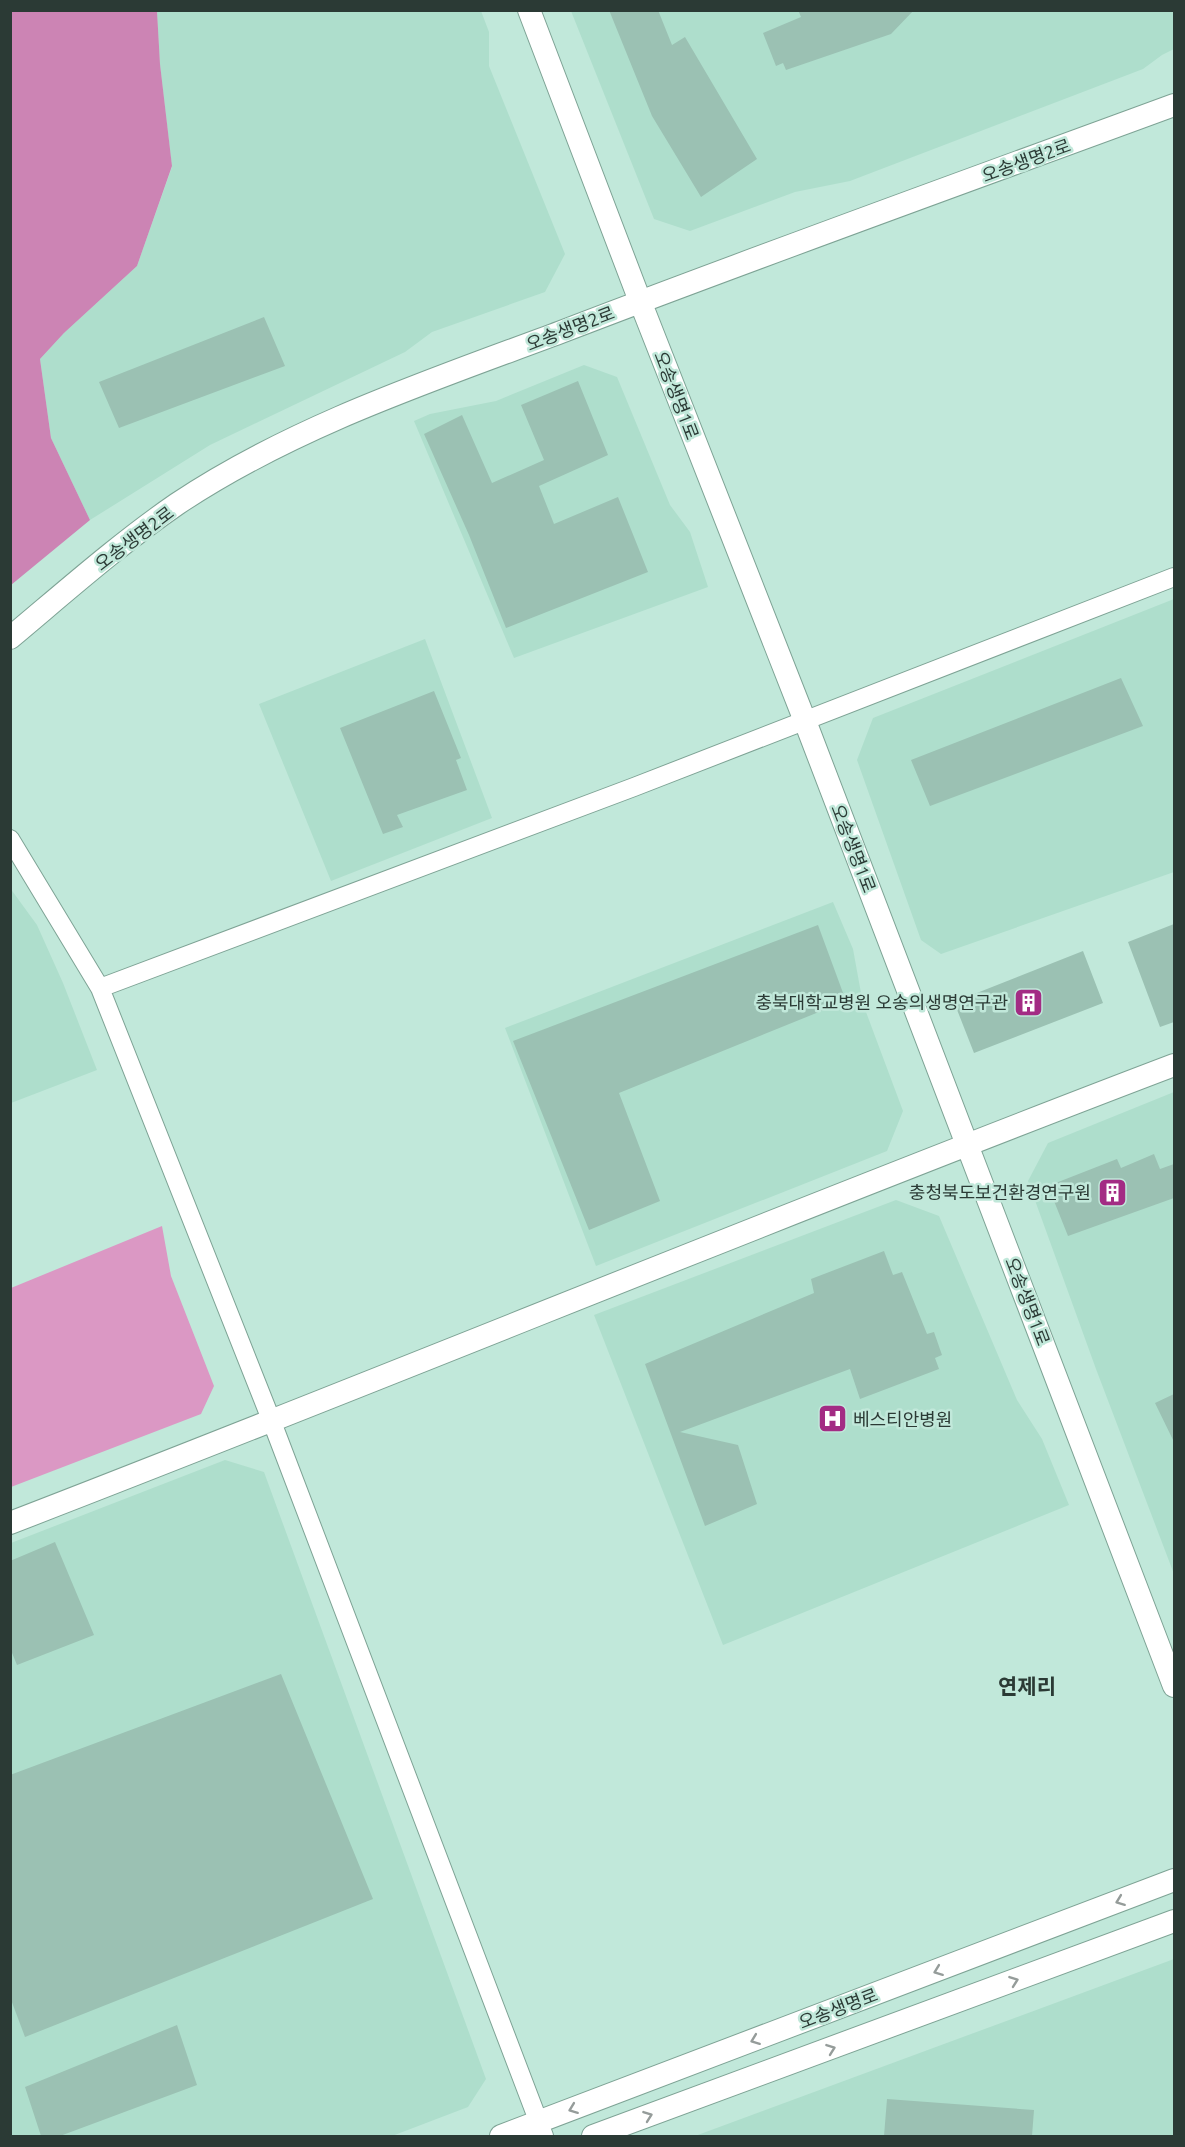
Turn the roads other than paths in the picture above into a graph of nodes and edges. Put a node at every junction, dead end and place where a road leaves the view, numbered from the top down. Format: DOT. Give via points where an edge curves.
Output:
graph roads {
  1 [pos="529,10"];
  2 [pos="1174,105"];
  3 [pos="640,302"];
  4 [pos="1174,577"];
  5 [pos="10,638"];
  6 [pos="805,721"];
  7 [pos="10,839"];
  8 [pos="100,988"];
  9 [pos="1174,1065"];
  10 [pos="967,1144"];
  11 [pos="272,1422"];
  12 [pos="10,1523"];
  13 [pos="1174,1686"];
  14 [pos="1174,1880"];
  15 [pos="1174,1922"];
  16 [pos="541,2129"];
  17 [pos="501,2136"];
  18 [pos="593,2136"];
  1 -- 3 [label="street, 오송생명1로"];
  2 -- 3 [label="street, 오송생명2로"];
  3 -- 5 [label="street, 오송생명2로" via="365,406 234,471 178,504"];
  3 -- 6 [label="street, 오송생명1로"];
  4 -- 6 [label="street"];
  6 -- 8 [label="street"];
  6 -- 10 [label="street, 오송생명1로"];
  7 -- 8 [label="street"];
  8 -- 11 [label="street"];
  9 -- 10 [label="street"];
  10 -- 11 [label="street"];
  10 -- 13 [label="street, 오송생명1로"];
  11 -- 12 [label="street"];
  11 -- 16 [label="street"];
  14 -- 16 [label="street, 오송생명로, one-way"];
  18 -- 15 [label="street, 오송생명로, one-way"];
  16 -- 17 [label="street, 오송생명로"];
}
